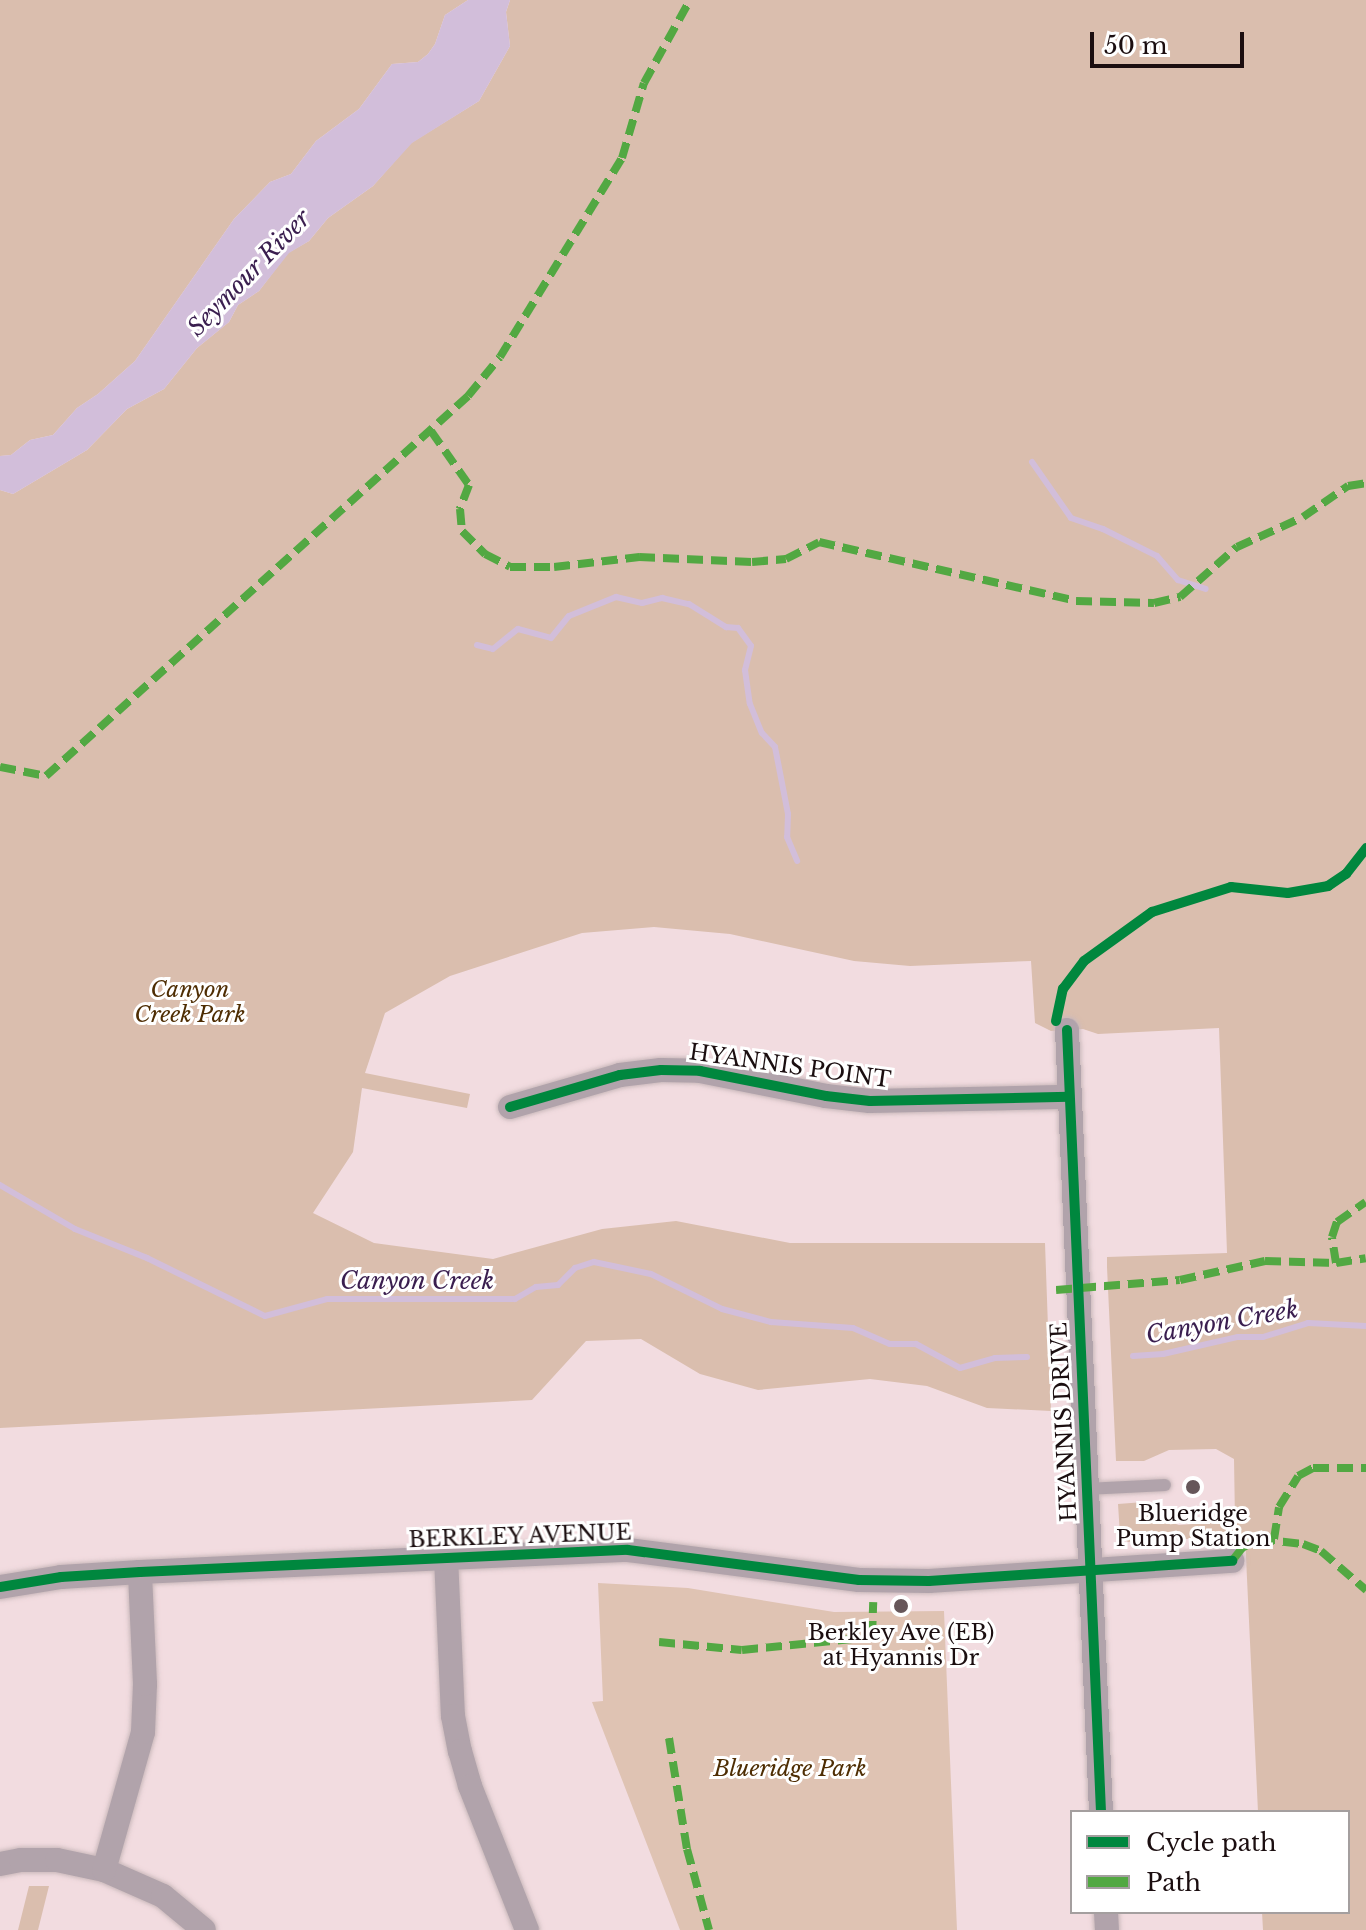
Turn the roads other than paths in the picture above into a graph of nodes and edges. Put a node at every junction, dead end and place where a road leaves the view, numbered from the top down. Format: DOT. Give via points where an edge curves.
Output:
graph roads {
  1 [pos="1067,1030"];
  2 [pos="1069,1097"];
  3 [pos="510,1107"];
  4 [pos="1165,1485"];
  5 [pos="1087,1489"];
  6 [pos="446,1557"];
  7 [pos="1232,1561"];
  8 [pos="1090,1570"];
  9 [pos="140,1572"];
  10 [pos="0,1587"];
  11 [pos="1101,1810"];
  12 [pos="0,1864"];
  13 [pos="104,1870"];
  14 [pos="204,1930"];
  15 [pos="527,1930"];
  1 -- 2 [label="street, HYANNIS DRIVE"];
  2 -- 3 [label="street, HYANNIS POINT" via="870,1101 700,1071 661,1070 620,1075"];
  2 -- 5 [label="street, HYANNIS DRIVE"];
  4 -- 5 [label="lane"];
  5 -- 8 [label="street, HYANNIS DRIVE"];
  6 -- 8 [label="street, BERKLEY AVENUE" via="628,1550 859,1580 929,1581"];
  6 -- 9 [label="street, BERKLEY AVENUE"];
  6 -- 15 [label="street" via="453,1716 460,1751"];
  7 -- 8 [label="street, BERKLEY AVENUE"];
  8 -- 11 [label="street, HYANNIS DRIVE"];
  9 -- 10 [label="street, BERKLEY AVENUE"];
  9 -- 13 [label="street" via="143,1732"];
  12 -- 13 [label="street" via="57,1860"];
  13 -- 14 [label="street" via="163,1896"];
}
